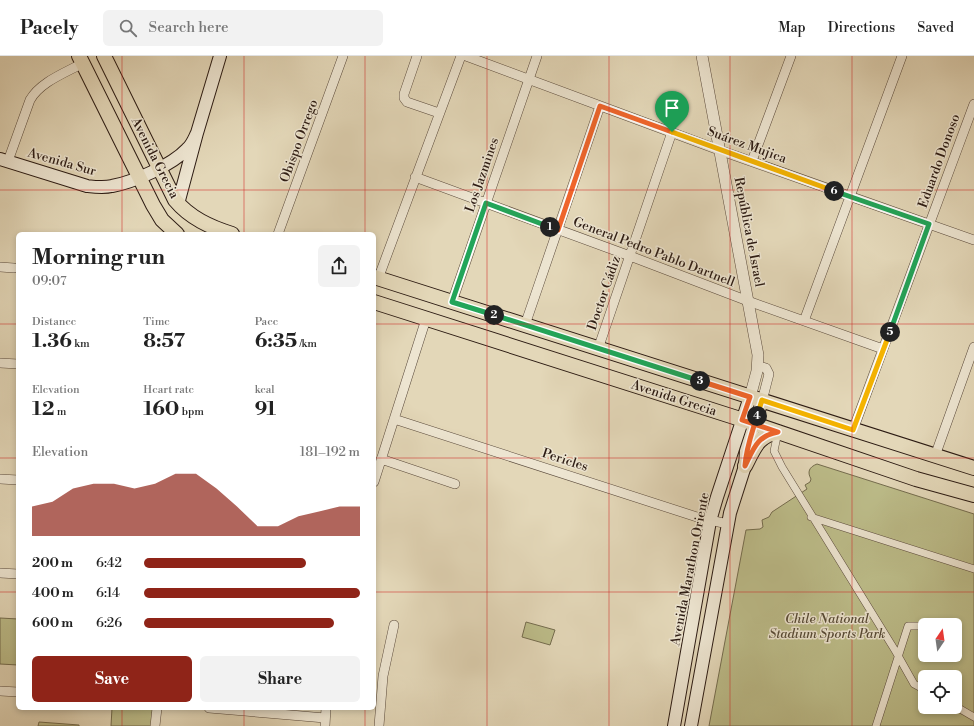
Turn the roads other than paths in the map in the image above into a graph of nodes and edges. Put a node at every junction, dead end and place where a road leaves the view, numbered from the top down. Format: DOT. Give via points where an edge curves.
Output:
graph roads {
  1 [pos="104,56"];
  2 [pos="220,56"];
  3 [pos="343,56"];
  4 [pos="417,56"];
  5 [pos="460,56"];
  6 [pos="466,56"];
  7 [pos="537,56"];
  8 [pos="702,56"];
  9 [pos="791,56"];
  10 [pos="902,56"];
  11 [pos="81,60"];
  12 [pos="529,79"];
  13 [pos="974,104"];
  14 [pos="600,106"];
  15 [pos="439,113"];
  16 [pos="672,132"];
  17 [pos="197,134"];
  18 [pos="719,150"];
  19 [pos="4,160"];
  20 [pos="752,161"];
  21 [pos="159,168"];
  22 [pos="140,177"];
  23 [pos="415,178"];
  24 [pos="850,196"];
  25 [pos="486,203"];
  26 [pos="178,204"];
  27 [pos="929,224"];
  28 [pos="558,230"];
  29 [pos="175,232"];
  30 [pos="227,232"];
  31 [pos="279,232"];
  32 [pos="974,240"];
  33 [pos="630,256"];
  34 [pos="0,267"];
  35 [pos="14,268"];
  36 [pos="376,278"];
  37 [pos="748,301"];
  38 [pos="452,302"];
  39 [pos="376,303"];
  40 [pos="426,319"];
  41 [pos="804,321"];
  42 [pos="525,325"];
  43 [pos="974,347"];
  44 [pos="598,348"];
  45 [pos="883,349"];
  46 [pos="0,363"];
  47 [pos="16,364"];
  48 [pos="756,399"];
  49 [pos="394,419"];
  50 [pos="748,422"];
  51 [pos="853,430"];
  52 [pos="778,432"];
  53 [pos="935,456"];
  54 [pos="382,459"];
  55 [pos="745,466"];
  56 [pos="974,468"];
  57 [pos="376,476"];
  58 [pos="0,479"];
  59 [pos="16,480"];
  60 [pos="455,484"];
  61 [pos="974,495"];
  62 [pos="717,497"];
  63 [pos="733,501"];
  64 [pos="811,517"];
  65 [pos="710,521"];
  66 [pos="728,524"];
  67 [pos="974,569"];
  68 [pos="0,573"];
  69 [pos="16,574"];
  70 [pos="394,625"];
  71 [pos="918,626"];
  72 [pos="899,656"];
  73 [pos="918,686"];
  74 [pos="0,691"];
  75 [pos="16,692"];
  76 [pos="157,710"];
  77 [pos="226,710"];
  78 [pos="326,710"];
  79 [pos="962,710"];
  80 [pos="974,717"];
  81 [pos="325,722"];
  82 [pos="155,726"];
  83 [pos="379,726"];
  84 [pos="674,726"];
  85 [pos="691,726"];
  86 [pos="876,726"];
  1 -- 21 [label="main road, Avenida Grecia"];
  2 -- 17 [label="main road"];
  3 -- 31 [label="street, Obispo Orrego"];
  4 -- 15 [label="street" via="404,98 407,102"];
  5 -- 15 [label="street"];
  6 -- 12 [label="street, Suárez Mujica"];
  7 -- 12 [label="street, Los Jazmines"];
  8 -- 18 [label="street, República de Israel"];
  9 -- 20 [label="street"];
  10 -- 24 [label="street"];
  11 -- 19 [label="street" via="42,87 30,100"];
  11 -- 22 [label="main road, Avenida Grecia"];
  12 -- 14 [label="street, Suárez Mujica"];
  12 -- 25 [label="street, Los Jazmines"];
  13 -- 27 [label="street, Eduardo Donoso"];
  14 -- 16 [label="street, Suárez Mujica"];
  14 -- 28 [label="street"];
  15 -- 23 [label="street"];
  16 -- 18 [label="street, Suárez Mujica"];
  16 -- 33 [label="street, Doctor Cádiz"];
  17 -- 21 [label="main road, Avenida Sur" via="186,150"];
  17 -- 26 [label="main road"];
  18 -- 20 [label="street, Suárez Mujica"];
  18 -- 37 [label="street, República de Israel"];
  19 -- 22 [label="main road, Avenida Sur" via="87,186 111,187"];
  20 -- 24 [label="street, Suárez Mujica"];
  21 -- 22 [label="main road, Avenida Sur"];
  21 -- 26 [label="main road, Avenida Grecia"];
  22 -- 29 [label="main road, Avenida Grecia" via="159,216"];
  23 -- 25 [label="street, General Pedro Pablo Dartnell"];
  23 -- 36 [label="street"];
  24 -- 27 [label="street, Suárez Mujica"];
  24 -- 41 [label="street"];
  25 -- 28 [label="street, General Pedro Pablo Dartnell"];
  25 -- 38 [label="street, Los Jazmines"];
  26 -- 30 [label="main road, Avenida Grecia" via="200,221"];
  27 -- 32 [label="street, Suárez Mujica"];
  27 -- 45 [label="street, Eduardo Donoso"];
  28 -- 33 [label="street, General Pedro Pablo Dartnell"];
  28 -- 42 [label="street"];
  33 -- 37 [label="street, General Pedro Pablo Dartnell"];
  33 -- 44 [label="street, Doctor Cádiz"];
  34 -- 35 [label="street"];
  36 -- 38 [label="main road, Avenida Grecia"];
  37 -- 41 [label="street, General Pedro Pablo Dartnell"];
  37 -- 48 [label="street, República de Israel" via="758,355"];
  38 -- 42 [label="main road, Avenida Grecia"];
  39 -- 40 [label="main road, Avenida Grecia"];
  40 -- 49 [label="street"];
  40 -- 50 [label="main road, Avenida Grecia"];
  41 -- 45 [label="street, General Pedro Pablo Dartnell"];
  42 -- 44 [label="main road, Avenida Grecia"];
  43 -- 53 [label="street"];
  44 -- 48 [label="main road, Avenida Grecia"];
  45 -- 51 [label="street, Eduardo Donoso"];
  46 -- 47 [label="street"];
  48 -- 50 [label="main road, Avenida Marathon Oriente"];
  48 -- 51 [label="main road, Avenida Grecia"];
  49 -- 54 [label="street"];
  49 -- 65 [label="street, Pericles"];
  50 -- 52 [label="main road, Avenida Grecia"];
  50 -- 55 [label="main road, Avenida Marathon Oriente"];
  50 -- 62 [label="main road, Avenida Marathon Oriente"];
  51 -- 53 [label="main road, Avenida Grecia"];
  52 -- 55 [label="main road" via="761,438"];
  52 -- 61 [label="main road, Avenida Grecia" via="916,479"];
  52 -- 64 [label="street" via="774,450"];
  53 -- 56 [label="main road, Avenida Grecia"];
  54 -- 57 [label="street"];
  54 -- 60 [label="street"];
  55 -- 63 [label="main road, Avenida Marathon Oriente"];
  58 -- 59 [label="street"];
  62 -- 63 [label="main road"];
  62 -- 65 [label="main road, Avenida Marathon Oriente"];
  63 -- 66 [label="main road, Avenida Marathon Oriente"];
  64 -- 67 [label="street"];
  64 -- 72 [label="street"];
  65 -- 66 [label="street, Pericles"];
  65 -- 84 [label="main road, Avenida Marathon Oriente"];
  66 -- 85 [label="main road, Avenida Marathon Oriente"];
  68 -- 69 [label="street"];
  70 -- 83 [label="street" via="383,676"];
  71 -- 72 [label="street" via="908,626"];
  72 -- 73 [label="street" via="914,684"];
  72 -- 86 [label="street"];
  74 -- 75 [label="street"];
  76 -- 82 [label="street"];
  77 -- 81 [label="street"];
  78 -- 81 [label="street"];
  79 -- 80 [label="street"];
}
